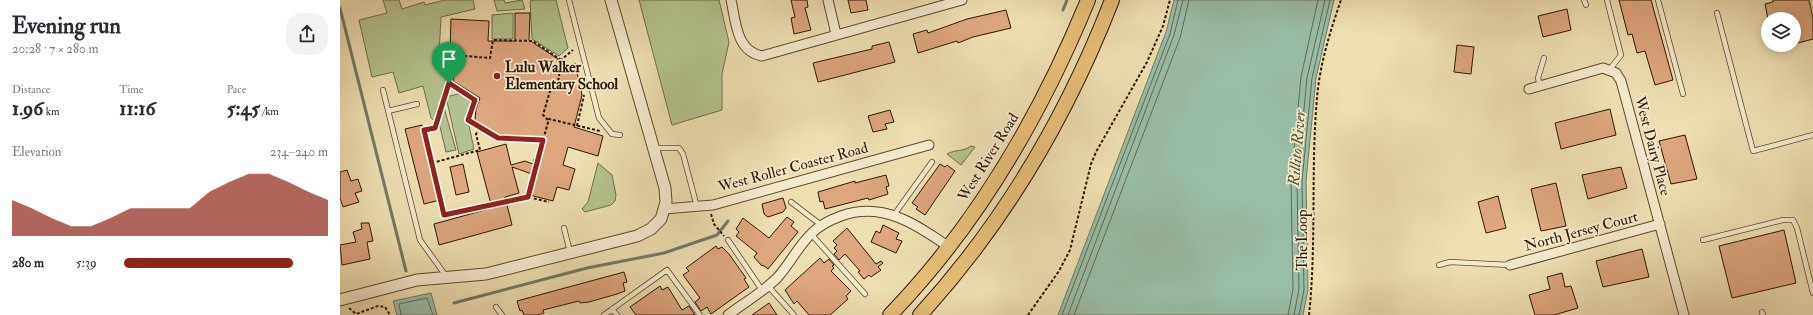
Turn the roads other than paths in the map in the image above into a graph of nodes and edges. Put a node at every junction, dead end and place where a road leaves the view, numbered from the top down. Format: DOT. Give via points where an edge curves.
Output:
graph roads {
  1 [pos="569,0"];
  2 [pos="612,0"];
  3 [pos="732,0"];
  4 [pos="828,0"];
  5 [pos="926,0"];
  6 [pos="962,0"];
  7 [pos="1088,0"];
  8 [pos="1112,0"];
  9 [pos="1607,0"];
  10 [pos="1658,0"];
  11 [pos="928,10"];
  12 [pos="1717,13"];
  13 [pos="836,34"];
  14 [pos="1544,58"];
  15 [pos="1610,69"];
  16 [pos="1540,86"];
  17 [pos="1529,89"];
  18 [pos="383,90"];
  19 [pos="1684,94"];
  20 [pos="416,104"];
  21 [pos="388,111"];
  22 [pos="620,135"];
  23 [pos="1813,135"];
  24 [pos="929,145"];
  25 [pos="654,148"];
  26 [pos="932,162"];
  27 [pos="791,202"];
  28 [pos="697,207"];
  29 [pos="663,214"];
  30 [pos="894,215"];
  31 [pos="1660,224"];
  32 [pos="821,225"];
  33 [pos="564,228"];
  34 [pos="811,234"];
  35 [pos="728,240"];
  36 [pos="1703,240"];
  37 [pos="949,247"];
  38 [pos="570,253"];
  39 [pos="1439,265"];
  40 [pos="1510,265"];
  41 [pos="447,278"];
  42 [pos="765,288"];
  43 [pos="1813,293"];
  44 [pos="865,294"];
  45 [pos="343,300"];
  46 [pos="496,307"];
  47 [pos="612,309"];
  48 [pos="502,315"];
  49 [pos="604,315"];
  50 [pos="617,315"];
  51 [pos="700,315"];
  52 [pos="728,315"];
  53 [pos="794,315"];
  54 [pos="890,315"];
  55 [pos="920,315"];
  56 [pos="1684,315"];
  1 -- 22 [label="lane" via="599,118 612,134"];
  2 -- 25 [label="street"];
  3 -- 13 [label="street" via="740,38 748,54 762,56"];
  4 -- 13 [label="street"];
  5 -- 11 [label="street"];
  6 -- 11 [label="street"];
  7 -- 37 [label="main road, West River Road" via="1057,73 1024,135 982,202"];
  8 -- 55 [label="main road" via="1075,86 1034,162 979,243"];
  9 -- 15 [label="lane" via="1621,55"];
  10 -- 19 [label="lane"];
  11 -- 13 [label="street"];
  12 -- 23 [label="lane" via="1753,151"];
  14 -- 16 [label="lane" via="1538,78"];
  15 -- 16 [label="street" via="1603,68"];
  15 -- 31 [label="street, West Dairy Place" via="1623,86"];
  16 -- 17 [label="street"];
  18 -- 21 [label="lane"];
  20 -- 21 [label="lane"];
  21 -- 41 [label="lane" via="420,240"];
  24 -- 28 [label="street, West Roller Coaster Road"];
  25 -- 28 [label="lane" via="678,148 683,154"];
  25 -- 29 [label="street" via="665,188 666,202"];
  26 -- 30 [label="lane"];
  27 -- 32 [label="lane"];
  28 -- 29 [label="street, West Roller Coaster Road"];
  29 -- 38 [label="street" via="651,229 637,236"];
  30 -- 32 [label="street" via="860,211"];
  30 -- 37 [label="street" via="917,226"];
  31 -- 40 [label="street, North Jersey Court"];
  31 -- 56 [label="street, West Dairy Place"];
  32 -- 34 [label="street"];
  33 -- 38 [label="lane"];
  34 -- 42 [label="street" via="783,270"];
  34 -- 44 [label="lane"];
  35 -- 42 [label="lane"];
  36 -- 43 [label="lane" via="1783,220 1793,220"];
  37 -- 54 [label="main road, West River Road"];
  38 -- 41 [label="street" via="486,274"];
  39 -- 40 [label="lane" via="1450,262"];
  41 -- 45 [label="street" via="417,280"];
  42 -- 52 [label="street"];
  42 -- 53 [label="lane"];
  46 -- 48 [label="lane"];
  47 -- 49 [label="lane"];
  47 -- 50 [label="lane"];
  47 -- 51 [label="lane" via="667,270"];
}
